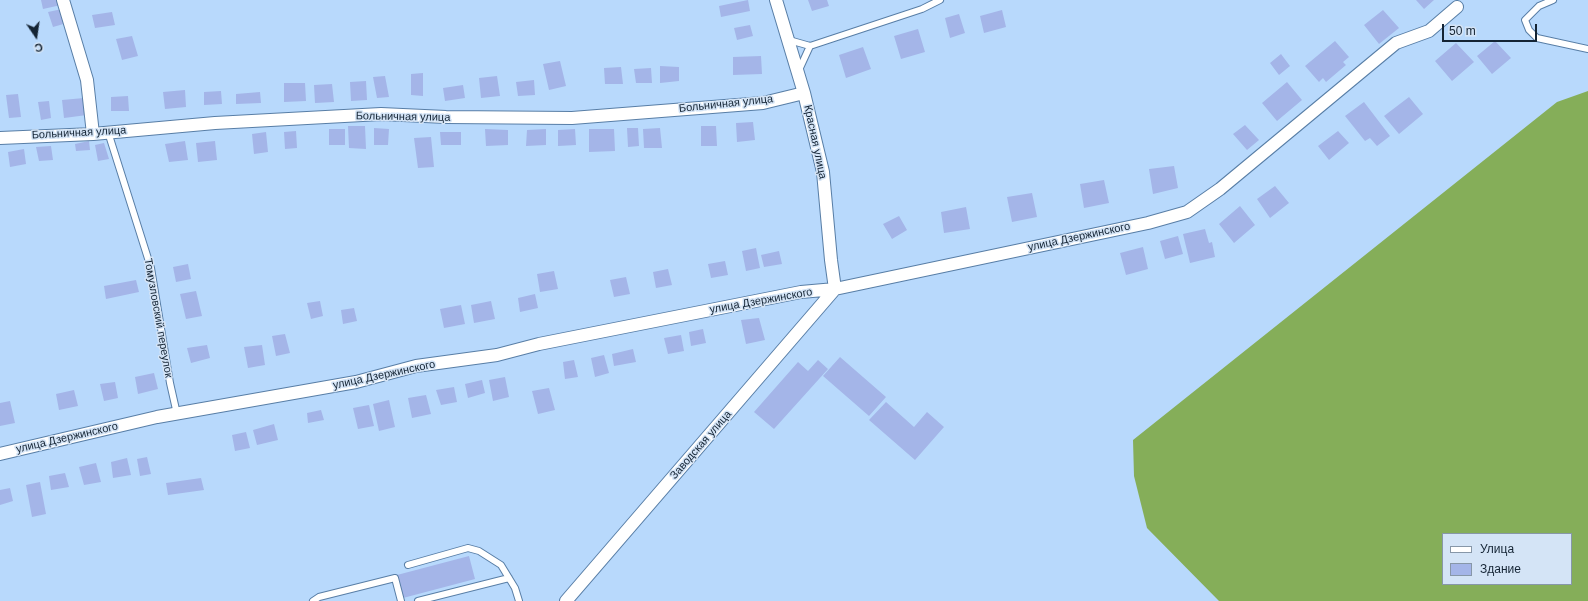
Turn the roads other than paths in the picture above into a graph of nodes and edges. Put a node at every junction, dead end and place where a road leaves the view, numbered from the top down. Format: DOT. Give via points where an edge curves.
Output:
graph roads {
  1 [pos="63,0"];
  2 [pos="776,0"];
  3 [pos="940,0"];
  4 [pos="1553,0"];
  5 [pos="1457,7"];
  6 [pos="788,40"];
  7 [pos="810,46"];
  8 [pos="1588,50"];
  9 [pos="798,72"];
  10 [pos="804,93"];
  11 [pos="108,132"];
  12 [pos="93,134"];
  13 [pos="0,138"];
  14 [pos="835,289"];
  15 [pos="177,414"];
  16 [pos="0,454"];
  17 [pos="408,565"];
  18 [pos="508,578"];
  19 [pos="313,601"];
  20 [pos="401,601"];
  21 [pos="418,601"];
  22 [pos="519,601"];
  23 [pos="566,601"];
  1 -- 12 [label="street" via="86,80"];
  2 -- 6 [label="street, Красная улица"];
  3 -- 7 [label="lane" via="922,9"];
  4 -- 8 [label="lane" via="1539,6 1525,20 1529,30 1537,38"];
  5 -- 14 [label="street, улица Дзержинского" via="1429,31 1396,43 1220,189 1186,212"];
  6 -- 7 [label="lane"];
  6 -- 9 [label="street, Красная улица"];
  7 -- 9 [label="lane"];
  9 -- 10 [label="street, Красная улица"];
  10 -- 11 [label="street, Больничная улица" via="763,102 572,118 381,114"];
  10 -- 14 [label="street, Красная улица" via="823,172"];
  11 -- 12 [label="street, Больничная улица"];
  11 -- 15 [label="lane, Томузловский переулок" via="151,268"];
  12 -- 13 [label="street, Больничная улица"];
  14 -- 15 [label="street, улица Дзержинского" via="801,292 539,344 497,355 416,366 356,382"];
  14 -- 23 [label="street, Заводская улица"];
  15 -- 16 [label="street, улица Дзержинского"];
  17 -- 18 [label="lane" via="468,548 479,551 501,565"];
  18 -- 21 [label="lane"];
  18 -- 22 [label="lane" via="515,588"];
  19 -- 20 [label="lane" via="319,597 395,578"];
}
